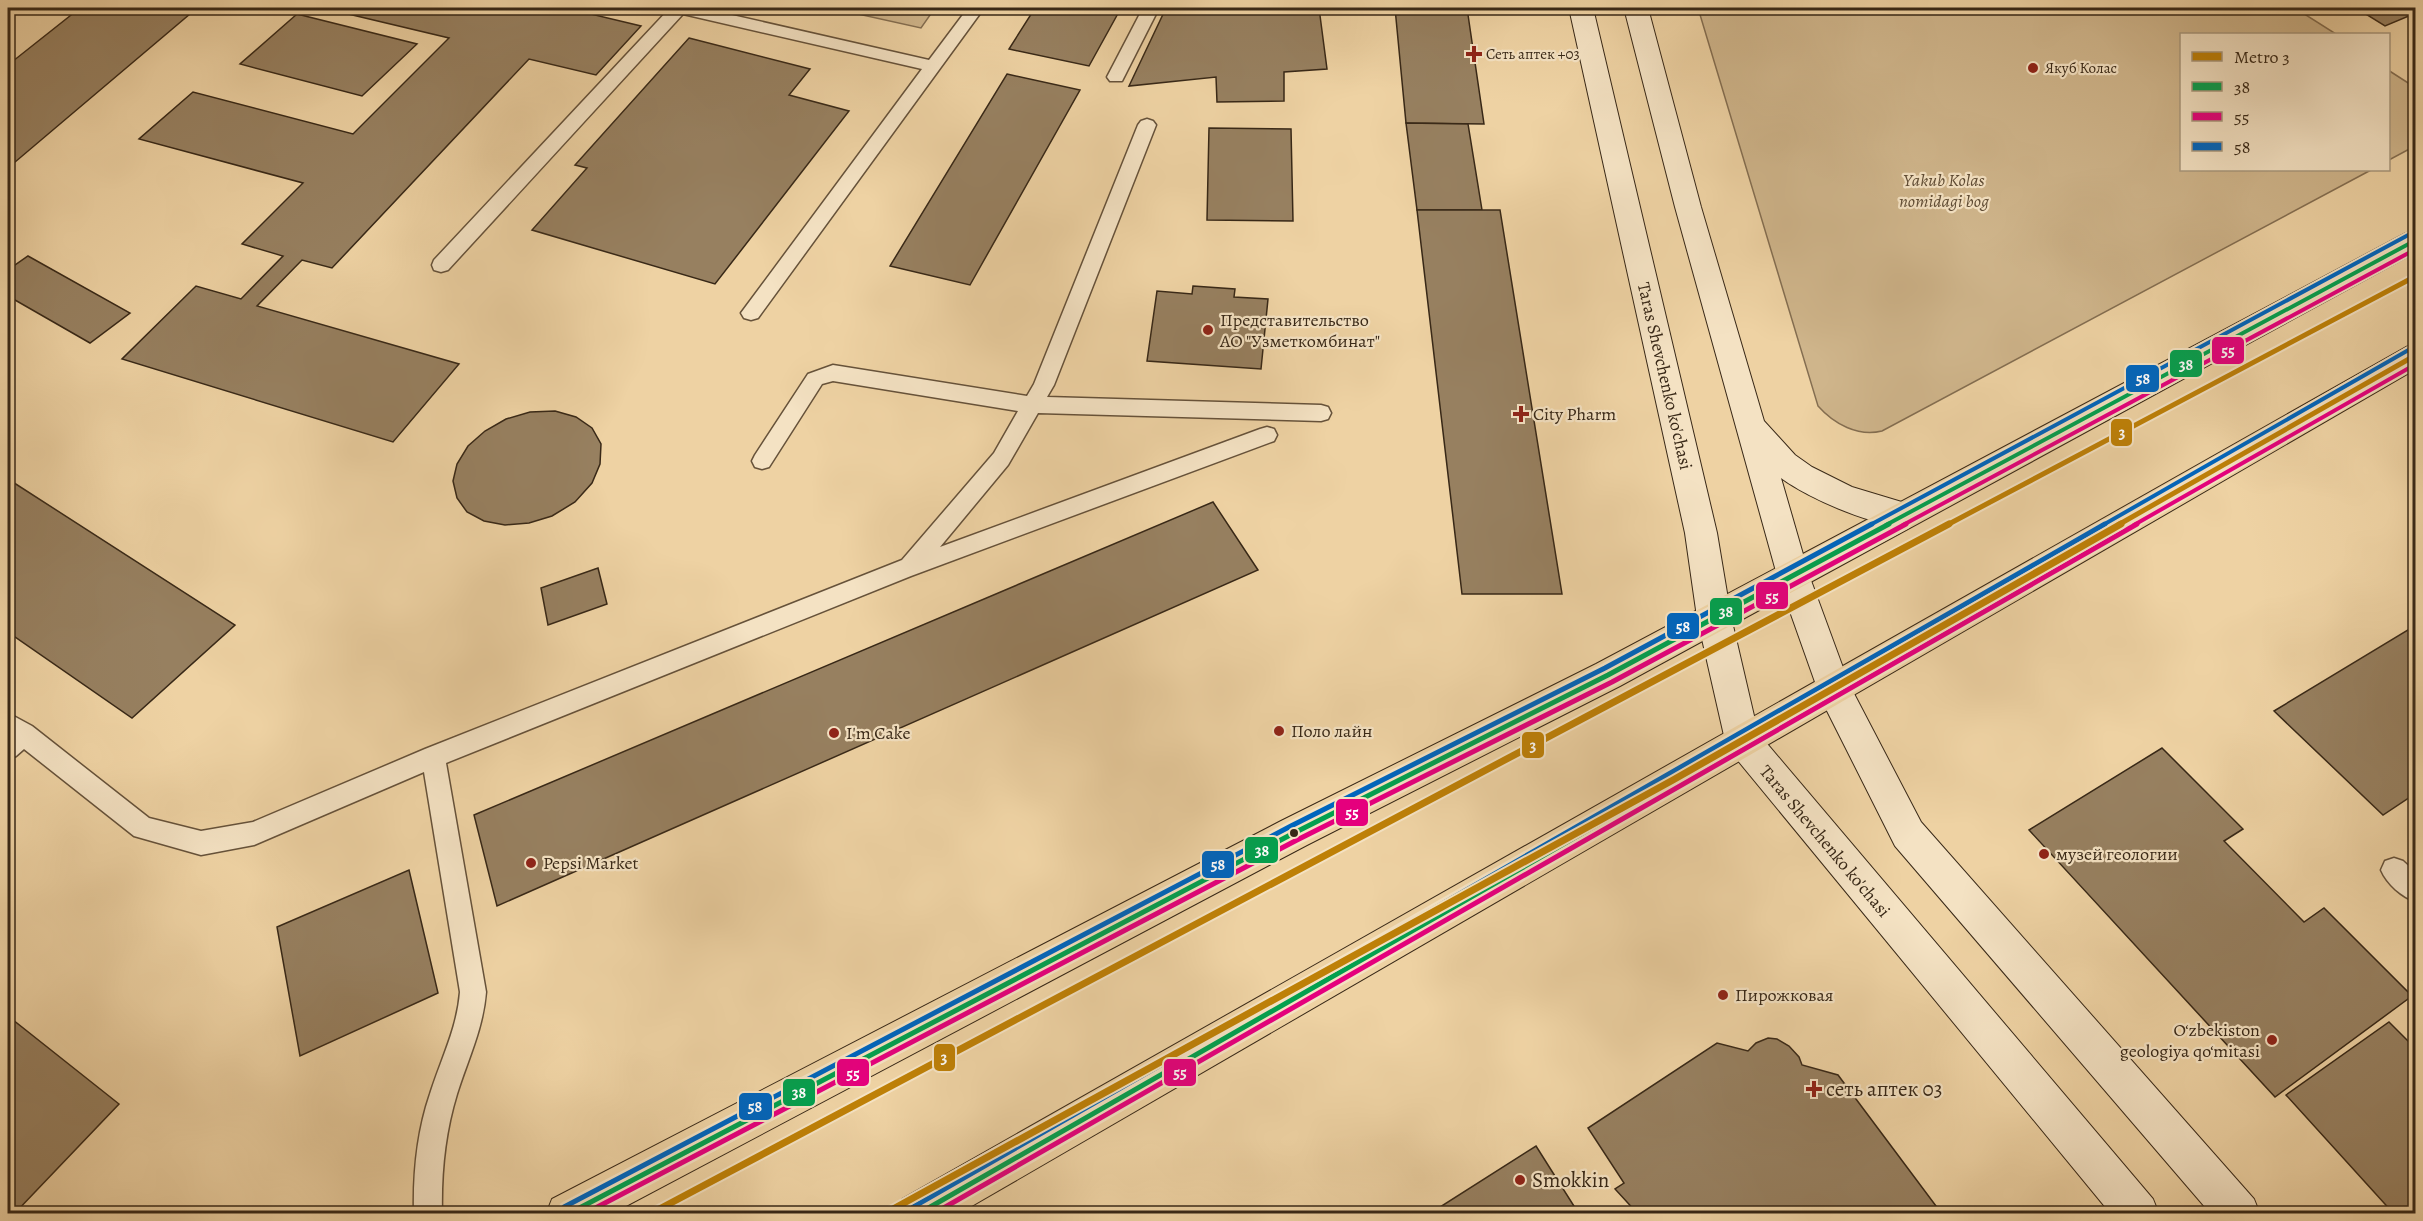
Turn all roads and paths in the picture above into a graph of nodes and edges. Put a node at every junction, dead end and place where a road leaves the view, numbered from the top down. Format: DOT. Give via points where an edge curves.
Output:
graph roads {
  1 [pos="680,8"];
  2 [pos="976,8"];
  3 [pos="1151,8"];
  4 [pos="1581,8"];
  5 [pos="1636,8"];
  6 [pos="933,66"];
  7 [pos="1116,77"];
  8 [pos="1147,125"];
  9 [pos="2415,240"];
  10 [pos="441,265"];
  11 [pos="751,314"];
  12 [pos="2415,355"];
  13 [pos="1032,405"];
  14 [pos="1321,413"];
  15 [pos="1749,417"];
  16 [pos="1267,435"];
  17 [pos="762,461"];
  18 [pos="1904,514"];
  19 [pos="910,567"];
  20 [pos="1793,575"];
  21 [pos="1714,617"];
  22 [pos="1833,688"];
  23 [pos="13,735"];
  24 [pos="1742,741"];
  25 [pos="433,757"];
  26 [pos="2394,870"];
  27 [pos="2415,890"];
  28 [pos="428,1214"];
  29 [pos="567,1214"];
  30 [pos="917,1214"];
  31 [pos="2138,1214"];
  32 [pos="2239,1214"];
  1 -- 6 [label="lane"];
  1 -- 10 [label="lane"];
  2 -- 6 [label="lane"];
  3 -- 7 [label="lane"];
  4 -- 21 [label="main road, Taras Shevchenko ko'chasi" via="1701,533"];
  5 -- 15 [label="main road"];
  6 -- 11 [label="lane"];
  8 -- 13 [label="lane" via="1044,385"];
  9 -- 18 [label="main road"];
  12 -- 22 [label="main road"];
  13 -- 14 [label="lane"];
  13 -- 17 [label="lane" via="833,373 815,379"];
  13 -- 19 [label="lane" via="1001,459"];
  15 -- 18 [label="main road" via="1772,450 1812,483 1856,501"];
  15 -- 20 [label="main road"];
  16 -- 19 [label="lane"];
  18 -- 20 [label="main road"];
  19 -- 25 [label="lane"];
  20 -- 21 [label="main road"];
  20 -- 22 [label="main road"];
  21 -- 24 [label="main road, Taras Shevchenko ko'chasi"];
  21 -- 29 [label="main road" via="1608,675 1294,832"];
  22 -- 24 [label="main road"];
  22 -- 32 [label="main road" via="1908,834"];
  23 -- 25 [label="lane" via="143,828 201,843 254,833"];
  24 -- 30 [label="main road"];
  24 -- 31 [label="main road, Taras Shevchenko ko'chasi"];
  25 -- 28 [label="lane" via="473,992 471,1022 447,1082 431,1149"];
  26 -- 27 [label="lane"];
}
